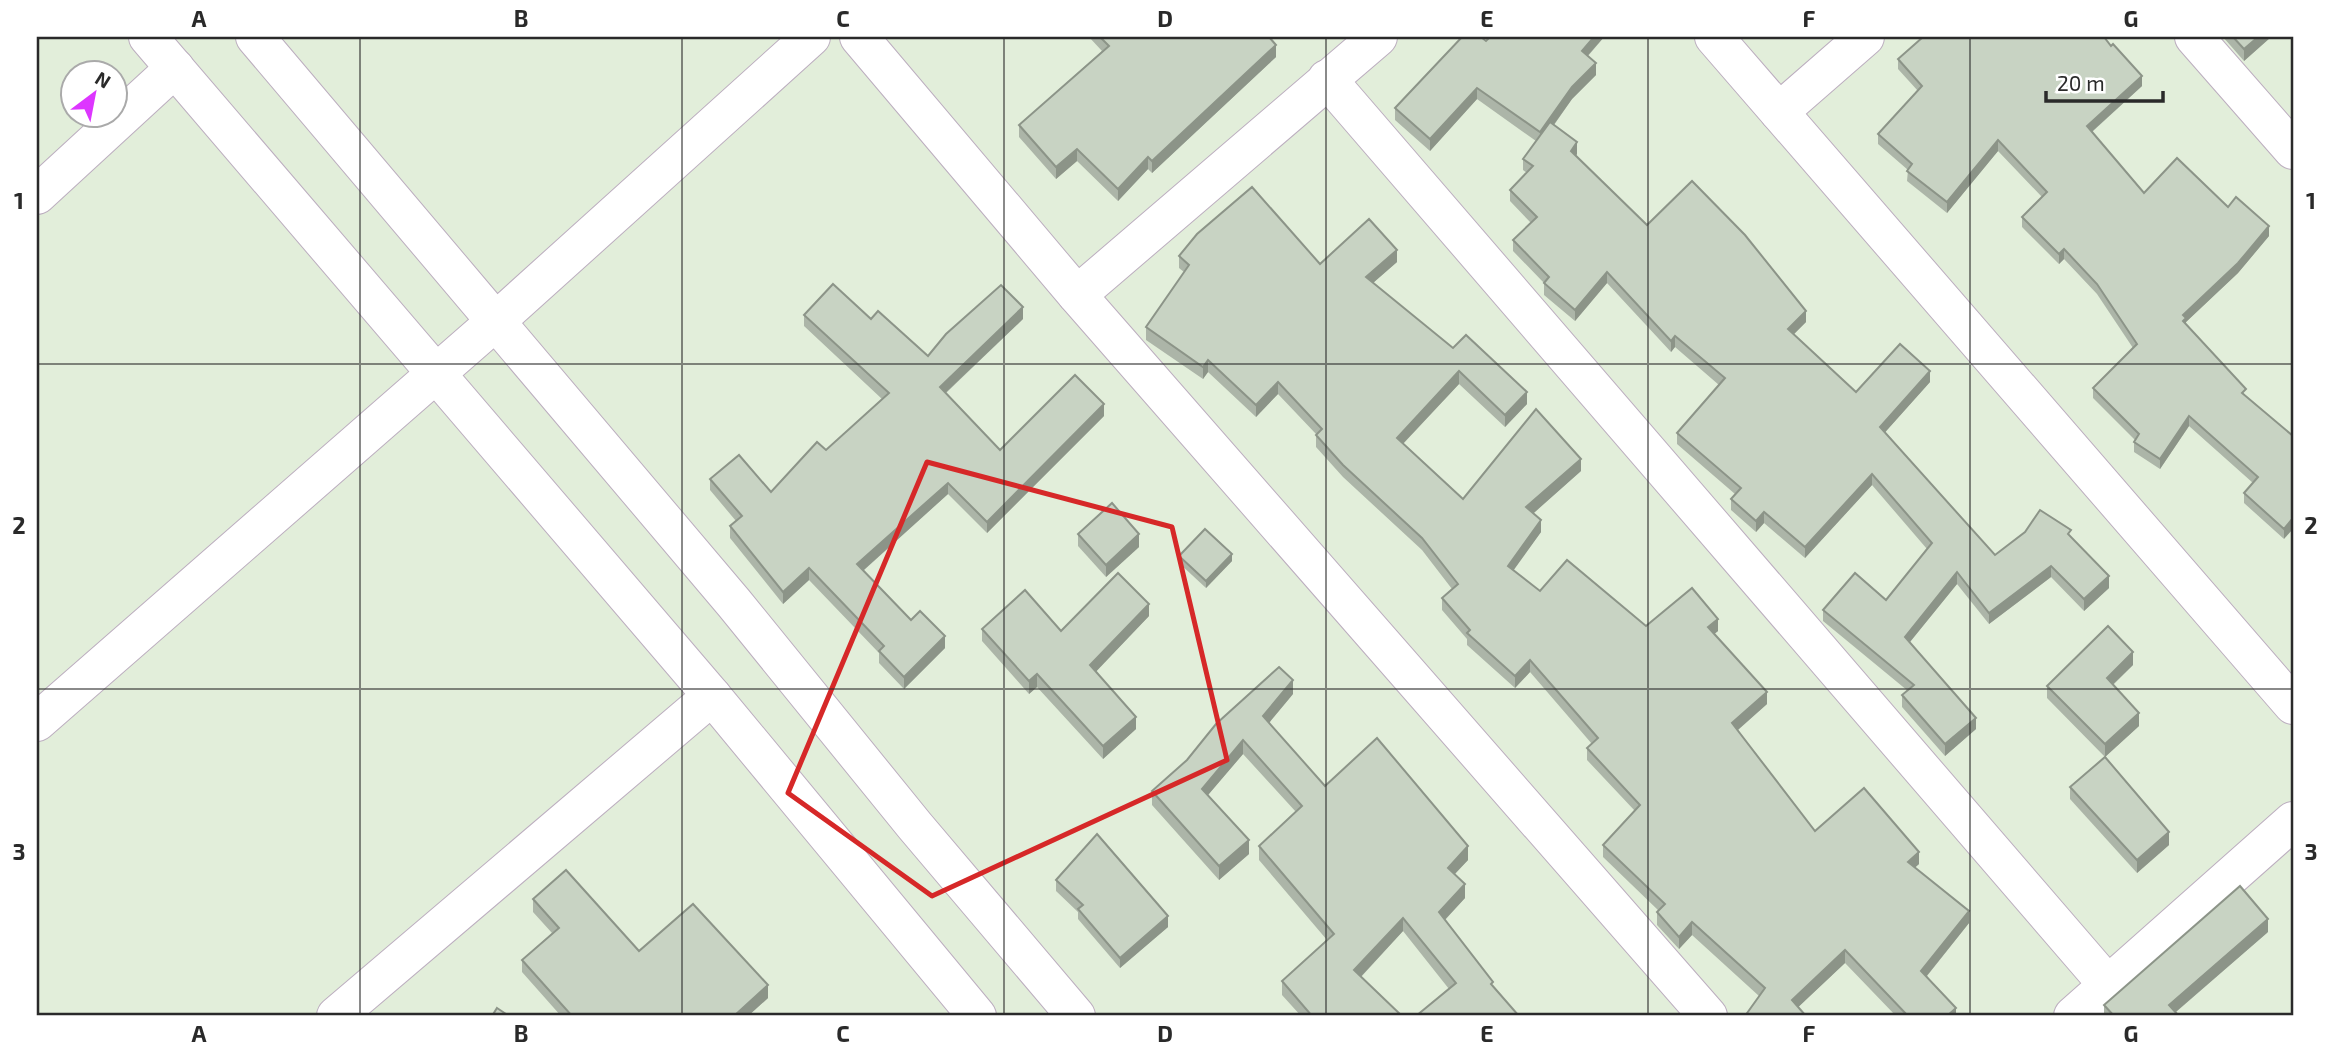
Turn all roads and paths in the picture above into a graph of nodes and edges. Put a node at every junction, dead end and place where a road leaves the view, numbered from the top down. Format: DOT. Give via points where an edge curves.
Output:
graph roads {
  1 [pos="148,37"];
  2 [pos="255,37"];
  3 [pos="811,37"];
  4 [pos="859,37"];
  5 [pos="1378,37"];
  6 [pos="1714,37"];
  7 [pos="1865,37"];
  8 [pos="2194,37"];
  9 [pos="175,68"];
  10 [pos="1328,79"];
  11 [pos="1779,112"];
  12 [pos="2293,150"];
  13 [pos="37,195"];
  14 [pos="1077,295"];
  15 [pos="495,322"];
  16 [pos="435,373"];
  17 [pos="712,696"];
  18 [pos="2293,705"];
  19 [pos="37,722"];
  20 [pos="2293,821"];
  21 [pos="2108,985"];
  22 [pos="360,1009"];
  23 [pos="977,1016"];
  24 [pos="1076,1016"];
  25 [pos="1708,1016"];
  26 [pos="2073,1016"];
  1 -- 9 [label="street"];
  2 -- 15 [label="street"];
  3 -- 15 [label="street"];
  4 -- 14 [label="street"];
  5 -- 10 [label="street"];
  6 -- 11 [label="street"];
  7 -- 11 [label="street"];
  8 -- 12 [label="street"];
  9 -- 13 [label="street"];
  9 -- 16 [label="street"];
  10 -- 14 [label="street"];
  10 -- 21 [label="street"];
  11 -- 18 [label="street"];
  14 -- 25 [label="street"];
  15 -- 16 [label="street"];
  15 -- 24 [label="street"];
  16 -- 17 [label="street"];
  16 -- 19 [label="street"];
  17 -- 22 [label="street"];
  17 -- 23 [label="street"];
  20 -- 21 [label="street"];
  21 -- 26 [label="street"];
}
